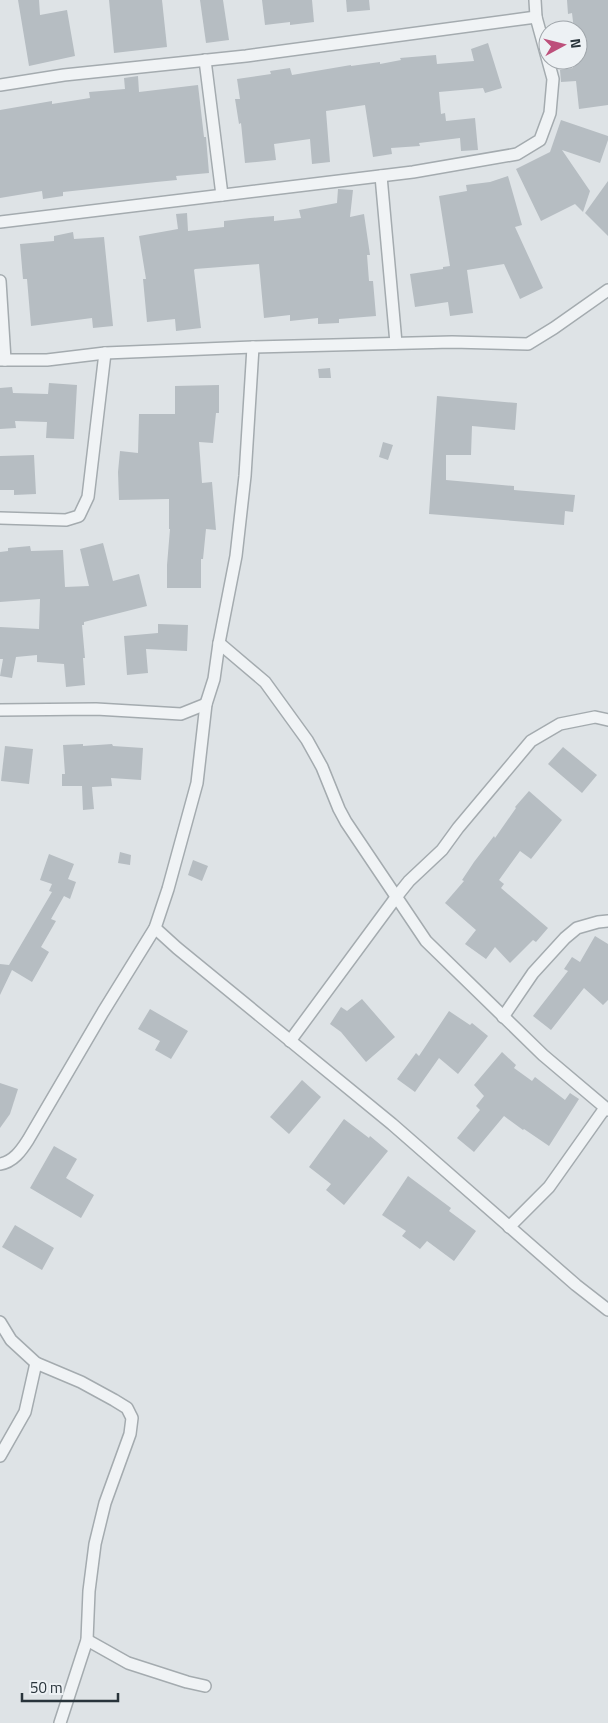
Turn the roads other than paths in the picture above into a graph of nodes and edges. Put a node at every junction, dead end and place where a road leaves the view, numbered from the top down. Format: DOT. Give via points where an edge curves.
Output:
graph roads {
  1 [pos="535,0"];
  2 [pos="536,17"];
  3 [pos="205,60"];
  4 [pos="0,85"];
  5 [pos="381,176"];
  6 [pos="222,195"];
  7 [pos="0,222"];
  8 [pos="0,281"];
  9 [pos="608,290"];
  10 [pos="396,343"];
  11 [pos="252,347"];
  12 [pos="104,353"];
  13 [pos="2,360"];
  14 [pos="0,518"];
  15 [pos="219,643"];
  16 [pos="206,704"];
  17 [pos="0,710"];
  18 [pos="608,720"];
  19 [pos="397,896"];
  20 [pos="608,920"];
  21 [pos="155,928"];
  22 [pos="503,1017"];
  23 [pos="290,1041"];
  24 [pos="606,1109"];
  25 [pos="1,1166"];
  26 [pos="509,1227"];
  27 [pos="608,1310"];
  28 [pos="0,1322"];
  29 [pos="36,1363"];
  30 [pos="0,1456"];
  31 [pos="87,1640"];
  32 [pos="205,1686"];
  33 [pos="60,1723"];
  1 -- 2 [label="street"];
  2 -- 3 [label="street"];
  2 -- 5 [label="street" via="553,79 550,113 540,140 517,154"];
  3 -- 4 [label="street"];
  3 -- 6 [label="street"];
  5 -- 6 [label="street"];
  5 -- 10 [label="street"];
  6 -- 7 [label="street"];
  8 -- 13 [label="street"];
  9 -- 10 [label="street" via="528,344"];
  10 -- 11 [label="street"];
  11 -- 12 [label="street"];
  11 -- 15 [label="street" via="245,476 237,547"];
  12 -- 13 [label="street" via="47,360"];
  12 -- 14 [label="street" via="88,498 79,516 66,520"];
  15 -- 16 [label="street" via="214,679"];
  15 -- 19 [label="street" via="265,682 307,740 343,815"];
  16 -- 17 [label="street" via="180,714 96,709"];
  16 -- 21 [label="street" via="197,783"];
  18 -- 19 [label="street" via="595,717 560,724 531,741 442,850"];
  19 -- 22 [label="street" via="426,941"];
  19 -- 23 [label="street"];
  20 -- 22 [label="street" via="577,928 565,938 533,973"];
  21 -- 23 [label="street"];
  21 -- 25 [label="street" via="28,1140 18,1155"];
  22 -- 24 [label="street"];
  23 -- 26 [label="street" via="392,1124"];
  24 -- 26 [label="street" via="549,1187"];
  26 -- 27 [label="street"];
  28 -- 29 [label="street" via="11,1340"];
  29 -- 30 [label="street" via="24,1412"];
  29 -- 31 [label="street" via="114,1400 127,1408 132,1418 130,1434 105,1503 95,1544"];
  31 -- 32 [label="street" via="128,1663"];
  31 -- 33 [label="street"];
}
